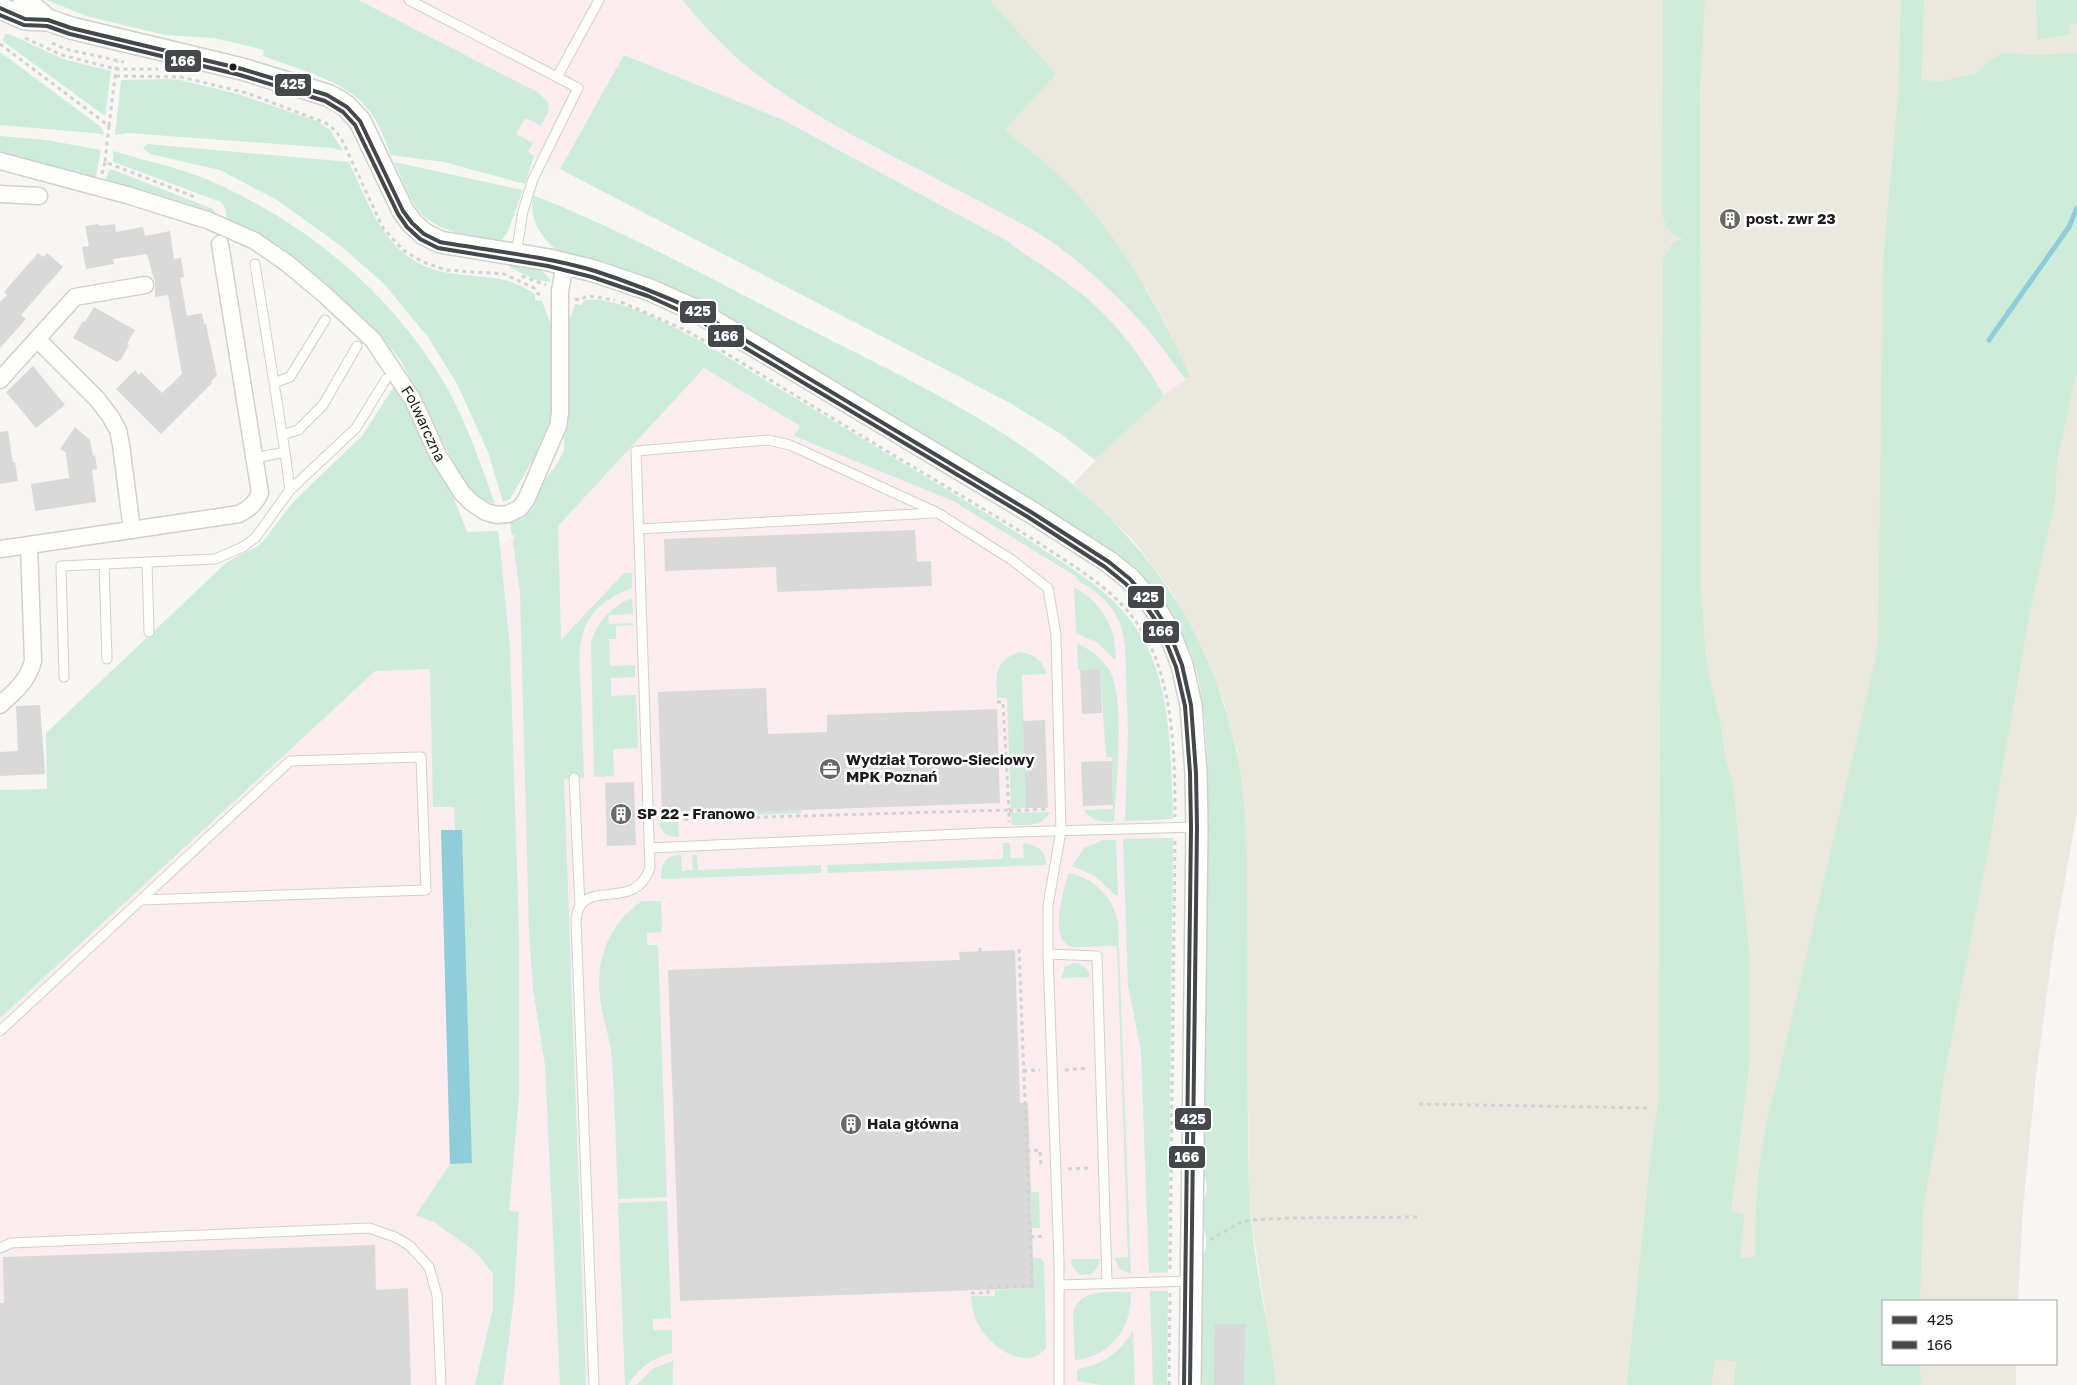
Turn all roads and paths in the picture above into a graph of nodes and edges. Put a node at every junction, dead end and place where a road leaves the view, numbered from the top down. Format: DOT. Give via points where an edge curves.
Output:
graph roads {
  1 [pos="24,0"];
  2 [pos="409,0"];
  3 [pos="599,0"];
  4 [pos="0,8"];
  5 [pos="48,20"];
  6 [pos="18,35"];
  7 [pos="0,44"];
  8 [pos="118,61"];
  9 [pos="116,69"];
  10 [pos="163,69"];
  11 [pos="116,76"];
  12 [pos="557,77"];
  13 [pos="109,126"];
  14 [pos="0,161"];
  15 [pos="105,162"];
  16 [pos="103,170"];
  17 [pos="0,194"];
  18 [pos="39,196"];
  19 [pos="203,200"];
  20 [pos="220,244"];
  21 [pos="515,263"];
  22 [pos="565,263"];
  23 [pos="255,264"];
  24 [pos="144,285"];
  25 [pos="560,292"];
  26 [pos="324,320"];
  27 [pos="37,339"];
  28 [pos="357,346"];
  29 [pos="386,379"];
  30 [pos="0,380"];
  31 [pos="274,383"];
  32 [pos="282,435"];
  33 [pos="285,452"];
  34 [pos="254,458"];
  35 [pos="290,490"];
  36 [pos="938,512"];
  37 [pos="639,529"];
  38 [pos="132,530"];
  39 [pos="29,545"];
  40 [pos="0,549"];
  41 [pos="148,562"];
  42 [pos="104,564"];
  43 [pos="149,632"];
  44 [pos="107,659"];
  45 [pos="64,677"];
  46 [pos="997,702"];
  47 [pos="0,705"];
  48 [pos="1176,723"];
  49 [pos="1178,742"];
  50 [pos="574,778"];
  51 [pos="1050,809"];
  52 [pos="1009,810"];
  53 [pos="659,820"];
  54 [pos="1009,825"];
  55 [pos="1197,827"];
  56 [pos="1175,828"];
  57 [pos="1061,831"];
  58 [pos="650,848"];
  59 [pos="141,900"];
  60 [pos="580,906"];
  61 [pos="1018,946"];
  62 [pos="980,948"];
  63 [pos="1048,954"];
  64 [pos="980,955"];
  65 [pos="0,1031"];
  66 [pos="1093,1068"];
  67 [pos="1041,1070"];
  68 [pos="1064,1070"];
  69 [pos="1023,1071"];
  70 [pos="1419,1104"];
  71 [pos="1648,1108"];
  72 [pos="1096,1168"];
  73 [pos="1068,1169"];
  74 [pos="1418,1217"];
  75 [pos="1044,1236"];
  76 [pos="1030,1237"];
  77 [pos="1192,1242"];
  78 [pos="0,1248"];
  79 [pos="1170,1281"];
  80 [pos="1192,1281"];
  81 [pos="1107,1283"];
  82 [pos="1059,1285"];
  83 [pos="971,1293"];
  84 [pos="441,1385"];
  85 [pos="594,1385"];
  86 [pos="1059,1385"];
  87 [pos="1169,1385"];
  88 [pos="1190,1385"];
  1 -- 5 [label="street"];
  2 -- 12 [label="lane"];
  3 -- 12 [label="lane"];
  4 -- 5 [label="street" via="25,19"];
  5 -- 21 [label="street" via="242,69 327,95 347,107 360,121 403,211 417,228 449,244"];
  6 -- 9 [label="path" via="62,55"];
  7 -- 13 [label="path"];
  8 -- 9 [label="path"];
  9 -- 10 [label="path"];
  9 -- 11 [label="path"];
  11 -- 13 [label="path"];
  11 -- 25 [label="path" via="181,77 247,93 320,120 336,131 379,221 403,250 434,267 504,274 534,288 538,294"];
  12 -- 21 [label="lane" via="578,88 533,179"];
  13 -- 15 [label="path"];
  14 -- 25 [label="street, Folwarczna" via="210,221 255,241 288,264 373,340 412,400 438,455 462,493 492,514 508,514 520,508 556,433 560,413"];
  15 -- 16 [label="path"];
  15 -- 19 [label="path"];
  17 -- 18 [label="street"];
  20 -- 34 [label="street"];
  21 -- 22 [label="street"];
  21 -- 25 [label="path" via="544,285"];
  22 -- 25 [label="street, Folwarczna"];
  22 -- 55 [label="street" via="642,287 694,310 1031,512 1124,574 1161,618 1182,665 1190,705"];
  23 -- 31 [label="lane"];
  24 -- 27 [label="street" via="75,297"];
  25 -- 56 [label="path" via="580,300 588,296 614,300 683,329 1024,533 1098,582 1131,615 1145,636 1164,681 1175,780"];
  26 -- 31 [label="lane" via="290,377"];
  27 -- 30 [label="street"];
  27 -- 38 [label="street" via="97,398 118,430"];
  28 -- 32 [label="lane" via="323,405 298,430"];
  29 -- 35 [label="lane" via="356,428"];
  31 -- 32 [label="lane"];
  32 -- 33 [label="lane"];
  33 -- 34 [label="lane"];
  33 -- 35 [label="lane"];
  34 -- 38 [label="street" via="260,493 250,509 239,514"];
  35 -- 41 [label="lane" via="256,537 243,547 215,559"];
  36 -- 37 [label="lane"];
  36 -- 37 [label="lane" via="790,445 768,440 636,452"];
  36 -- 57 [label="lane" via="1012,560 1048,588 1056,635"];
  37 -- 58 [label="lane"];
  38 -- 39 [label="street"];
  39 -- 40 [label="street"];
  39 -- 47 [label="street" via="33,661 23,684"];
  41 -- 42 [label="lane"];
  41 -- 43 [label="lane"];
  42 -- 44 [label="lane"];
  42 -- 45 [label="lane" via="61,566"];
  46 -- 52 [label="path" via="1003,702"];
  48 -- 49 [label="path"];
  50 -- 60 [label="lane"];
  51 -- 52 [label="path"];
  52 -- 53 [label="path"];
  52 -- 54 [label="path"];
  55 -- 56 [label="lane"];
  55 -- 77 [label="street"];
  56 -- 57 [label="lane"];
  56 -- 79 [label="path"];
  57 -- 58 [label="lane"];
  57 -- 63 [label="lane" via="1048,905"];
  58 -- 60 [label="lane" via="650,868 640,885 627,893 597,896"];
  59 -- 59 [label="lane" via="426,890 421,757 290,761"];
  59 -- 65 [label="lane"];
  60 -- 85 [label="lane" via="576,920"];
  61 -- 69 [label="path"];
  62 -- 64 [label="path"];
  63 -- 81 [label="lane" via="1097,956"];
  63 -- 82 [label="lane"];
  66 -- 68 [label="path"];
  67 -- 69 [label="path"];
  69 -- 76 [label="path"];
  70 -- 71 [label="path"];
  72 -- 73 [label="path"];
  74 -- 77 [label="path" via="1251,1220 1206,1241"];
  75 -- 76 [label="path"];
  76 -- 83 [label="path" via="1032,1286 988,1287 988,1293"];
  77 -- 80 [label="street"];
  78 -- 84 [label="lane" via="11,1243 369,1228 410,1246 429,1266 437,1295"];
  79 -- 80 [label="lane"];
  79 -- 81 [label="lane"];
  79 -- 87 [label="path"];
  80 -- 88 [label="street"];
  81 -- 82 [label="lane"];
  82 -- 86 [label="lane"];
}
